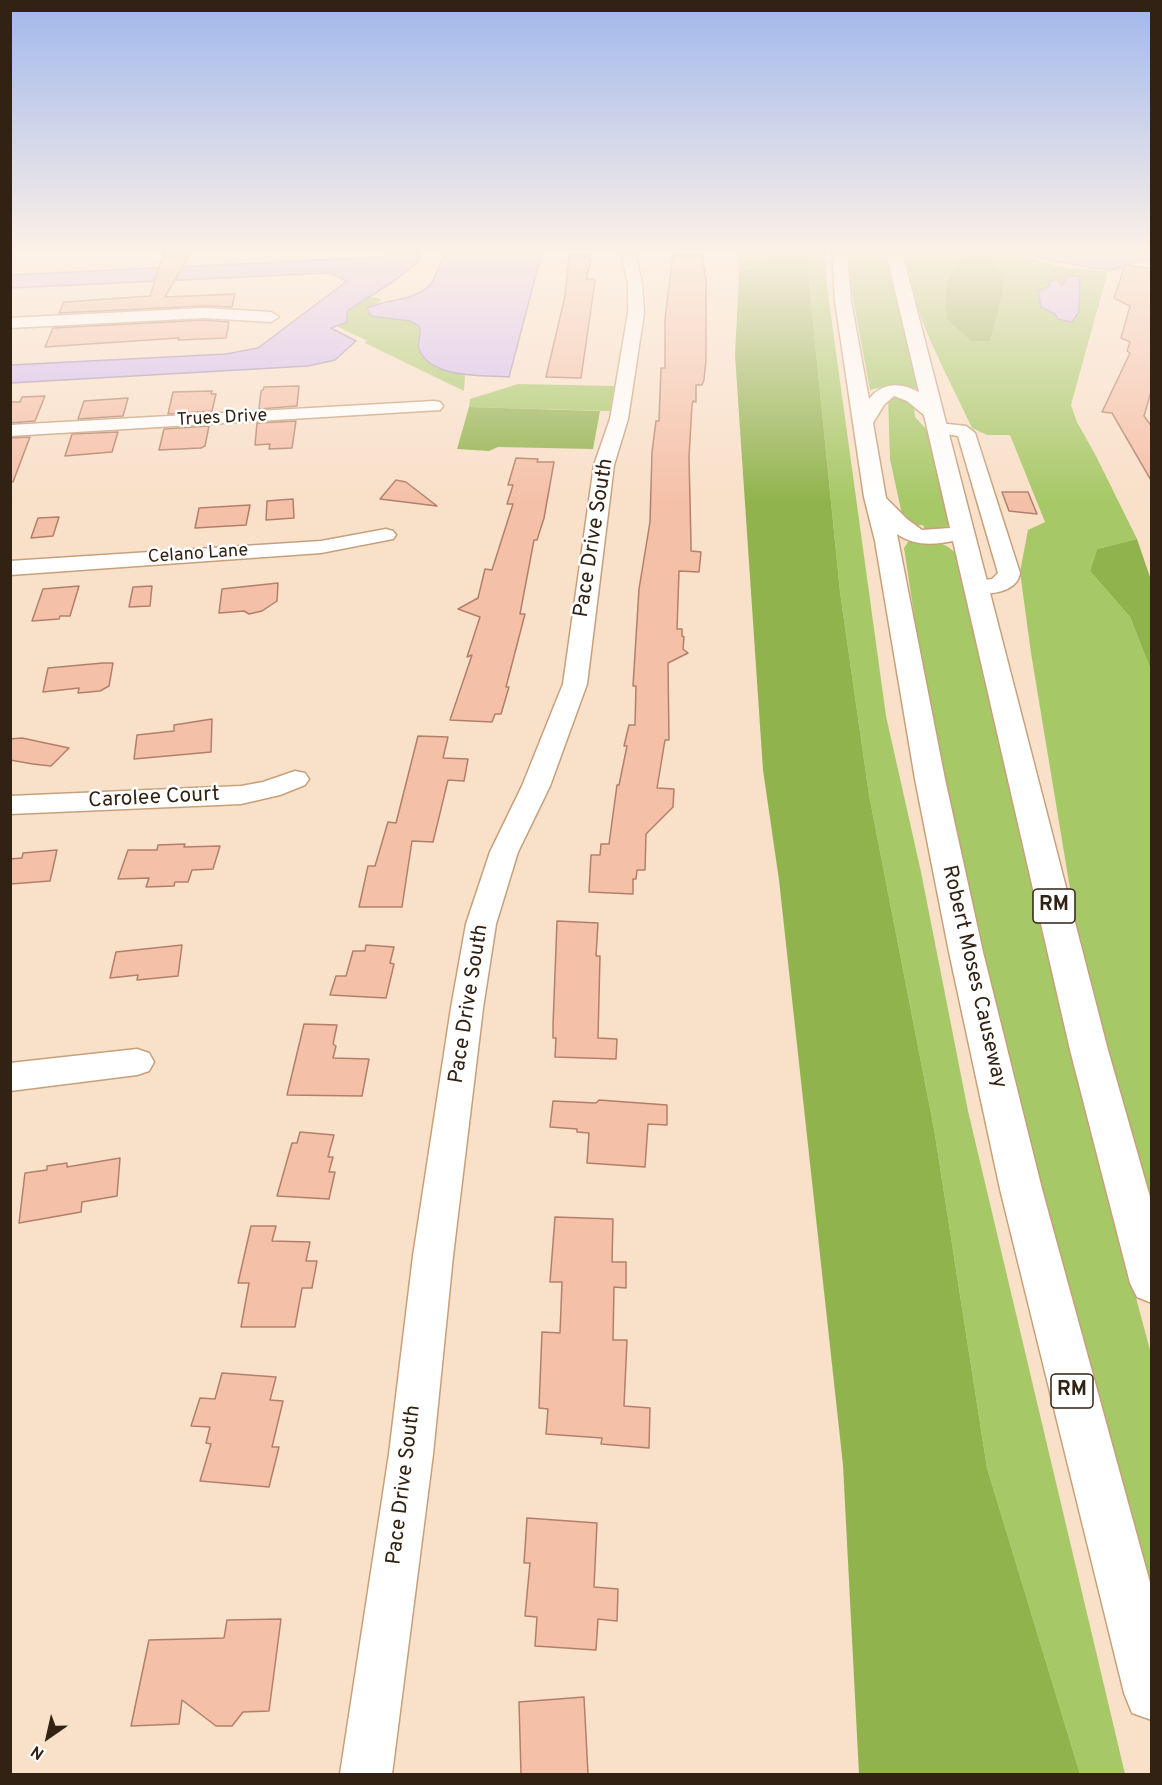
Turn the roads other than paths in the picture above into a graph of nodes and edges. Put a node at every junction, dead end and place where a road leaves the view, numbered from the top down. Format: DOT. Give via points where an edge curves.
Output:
graph roads {
  1 [pos="629,335"];
  2 [pos="849,335"];
  3 [pos="914,335"];
  4 [pos="434,406"];
  5 [pos="935,420"];
  6 [pos="863,423"];
  7 [pos="10,432"];
  8 [pos="875,497"];
  9 [pos="962,532"];
  10 [pos="386,535"];
  11 [pos="10,568"];
  12 [pos="976,587"];
  13 [pos="295,779"];
  14 [pos="10,805"];
  15 [pos="137,1062"];
  16 [pos="10,1077"];
  17 [pos="1152,1283"];
  18 [pos="1152,1693"];
  19 [pos="366,1774"];
  1 -- 19 [label="street, Pace Drive South" via="611,390 619,419 604,465 575,684 536,786 504,852 481,924 434,1244 411,1454"];
  2 -- 6 [label="highway, Robert Moses Causeway / RM"];
  3 -- 5 [label="highway, RM"];
  4 -- 7 [label="street, Trues Drive"];
  5 -- 6 [label="highway" via="912,394 891,391 880,396"];
  5 -- 9 [label="highway, RM"];
  5 -- 12 [label="street" via="966,433 1009,573 1008,579 997,585"];
  6 -- 8 [label="highway, Robert Moses Causeway / RM"];
  8 -- 9 [label="highway" via="908,533 930,538"];
  8 -- 18 [label="highway, Robert Moses Causeway / RM" via="888,541 930,779 966,952 1024,1201"];
  9 -- 12 [label="highway, RM"];
  10 -- 11 [label="street, Celano Lane" via="321,547"];
  12 -- 17 [label="highway, RM" via="1089,1050"];
  13 -- 14 [label="street, Carolee Court" via="241,795"];
  15 -- 16 [label="street"];
}
